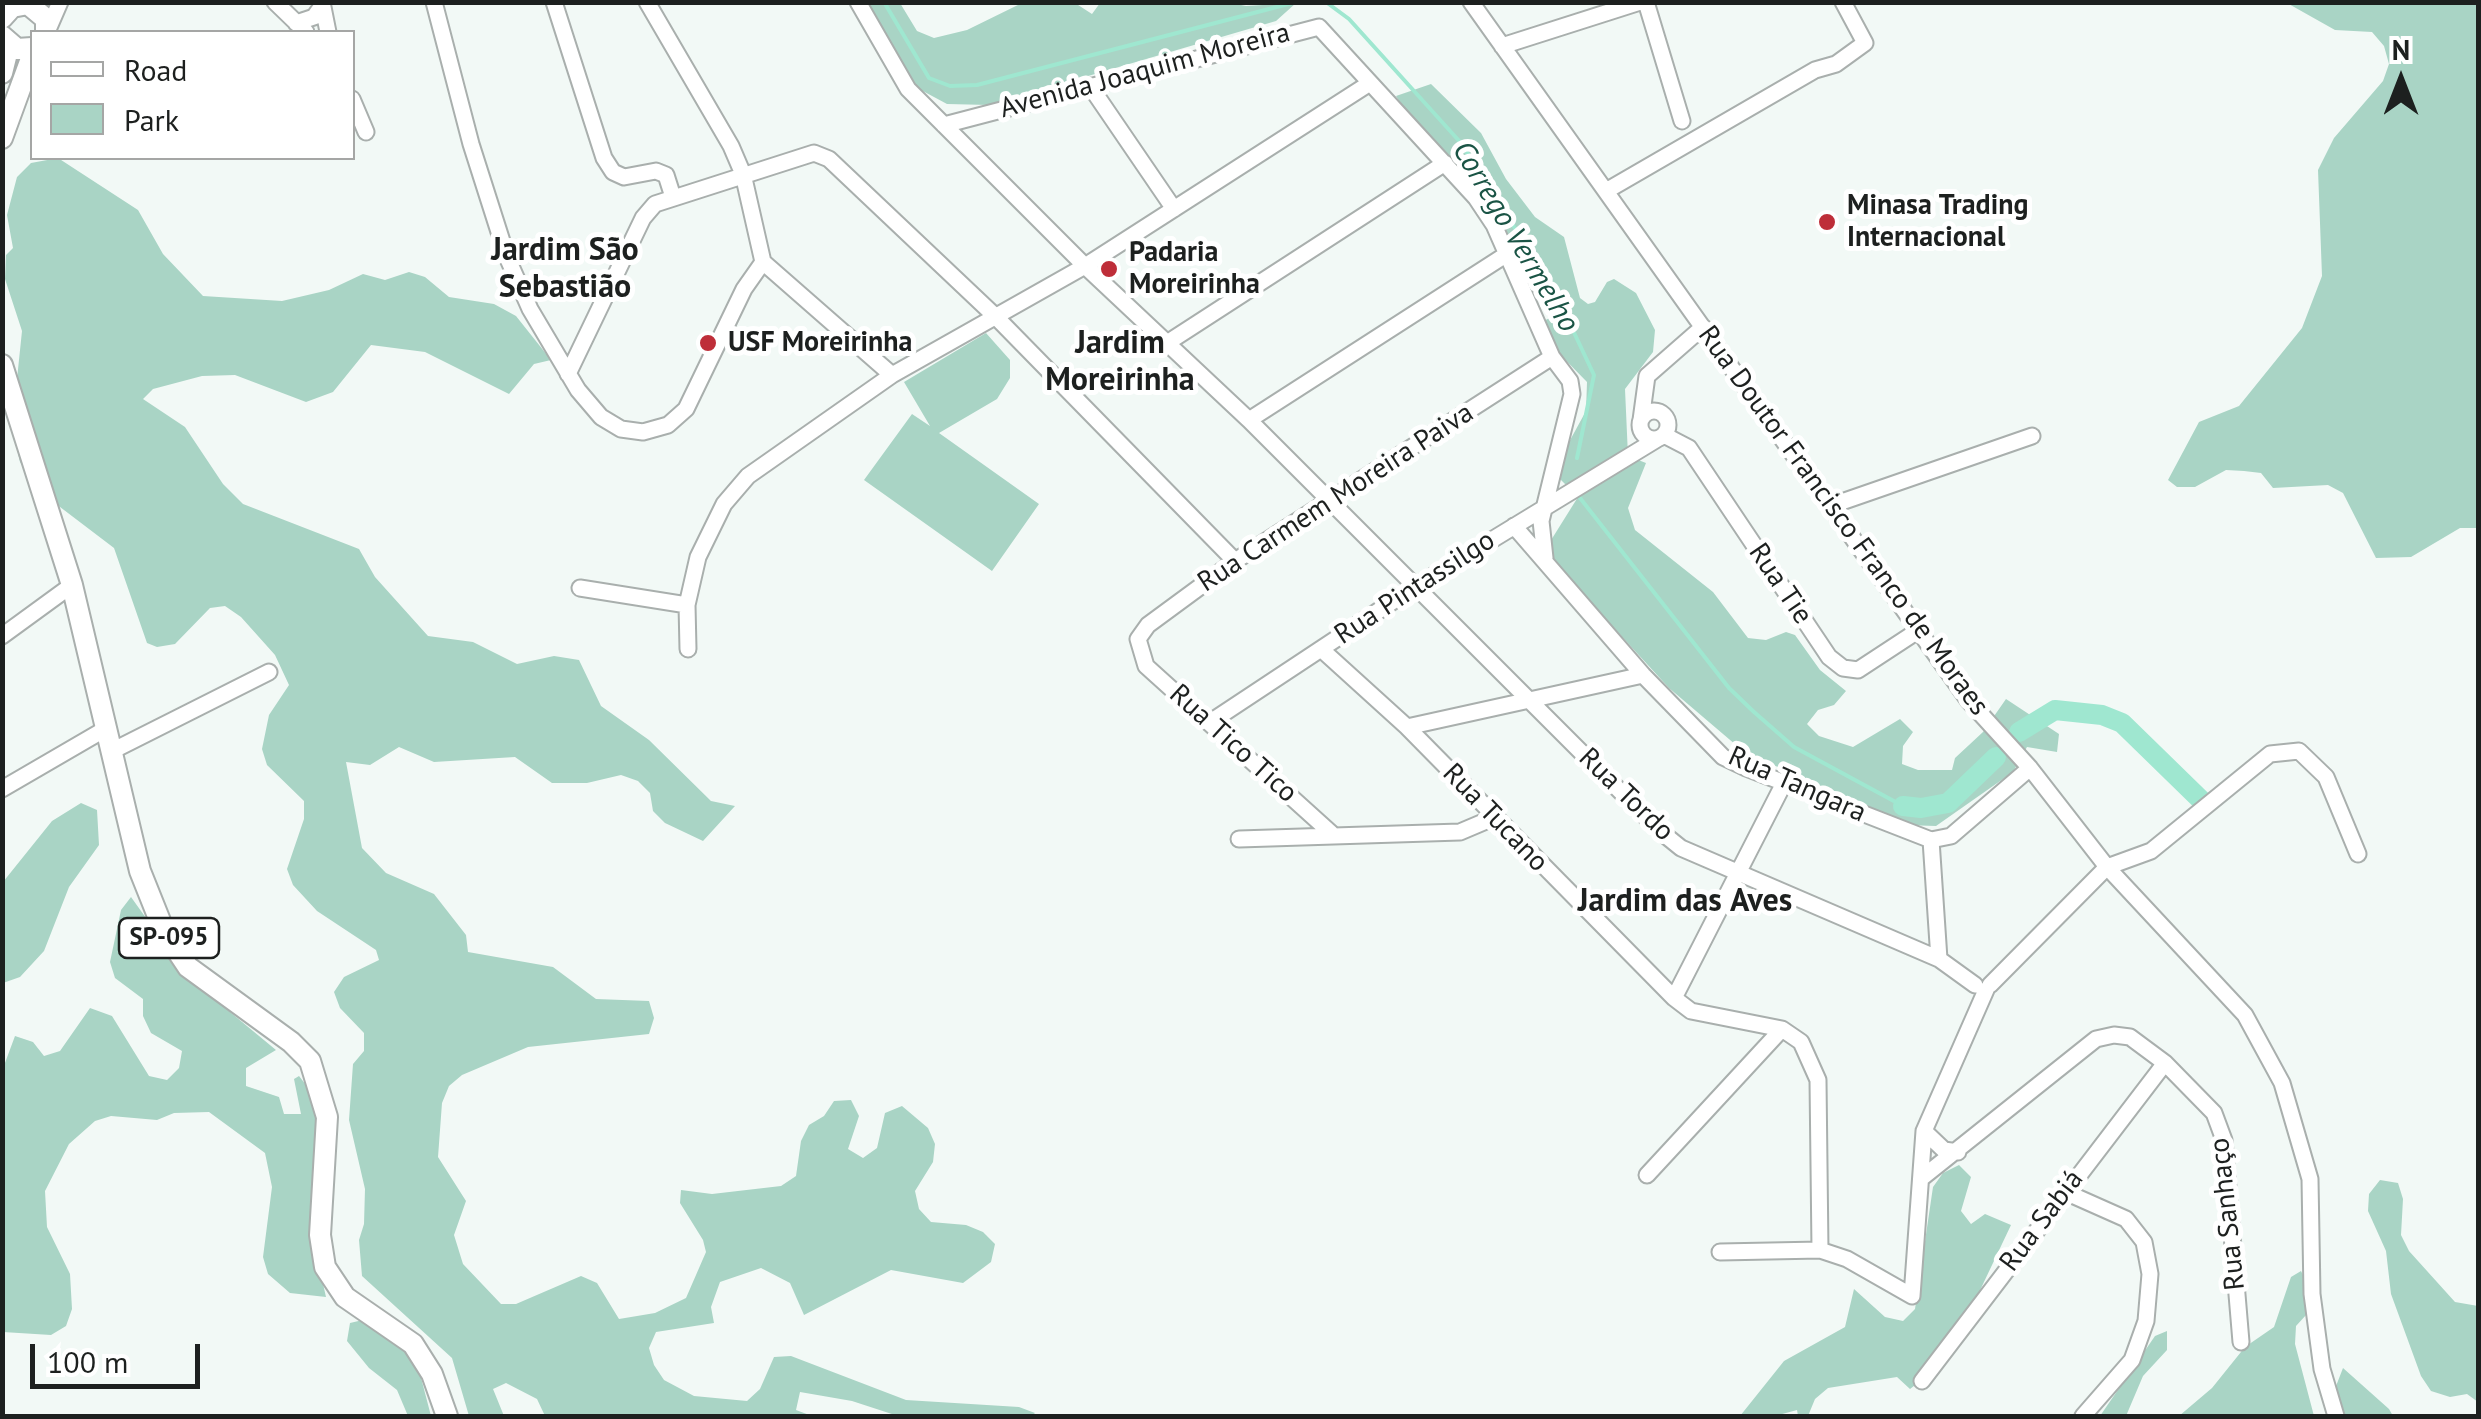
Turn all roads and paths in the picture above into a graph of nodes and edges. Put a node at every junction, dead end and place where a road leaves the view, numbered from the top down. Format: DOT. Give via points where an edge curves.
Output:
graph roads {
  1 [pos="60,2"];
  2 [pos="275,2"];
  3 [pos="434,2"];
  4 [pos="554,2"];
  5 [pos="646,2"];
  6 [pos="858,2"];
  7 [pos="1471,2"];
  8 [pos="1643,2"];
  9 [pos="1843,2"];
  10 [pos="322,4"];
  11 [pos="18,6"];
  12 [pos="301,28"];
  13 [pos="45,30"];
  14 [pos="47,30"];
  15 [pos="328,30"];
  16 [pos="6,41"];
  17 [pos="1502,46"];
  18 [pos="30,51"];
  19 [pos="30,58"];
  20 [pos="2,74"];
  21 [pos="1370,83"];
  22 [pos="1090,86"];
  23 [pos="355,106"];
  24 [pos="1682,121"];
  25 [pos="944,125"];
  26 [pos="366,132"];
  27 [pos="2,138"];
  28 [pos="1445,163"];
  29 [pos="743,174"];
  30 [pos="1606,191"];
  31 [pos="672,196"];
  32 [pos="1174,209"];
  33 [pos="1507,254"];
  34 [pos="763,262"];
  35 [pos="1085,266"];
  36 [pos="996,317"];
  37 [pos="1703,327"];
  38 [pos="551,344"];
  39 [pos="1167,344"];
  40 [pos="581,348"];
  41 [pos="1552,357"];
  42 [pos="2,365"];
  43 [pos="568,374"];
  44 [pos="892,375"];
  45 [pos="1644,383"];
  46 [pos="6,389"];
  47 [pos="1660,412"];
  48 [pos="1249,420"];
  49 [pos="1640,425"];
  50 [pos="2032,436"];
  51 [pos="1661,437"];
  52 [pos="1625,459"];
  53 [pos="1551,472"];
  54 [pos="1565,492"];
  55 [pos="1328,501"];
  56 [pos="1830,506"];
  57 [pos="1544,507"];
  58 [pos="1514,526"];
  59 [pos="1545,558"];
  60 [pos="1235,560"];
  61 [pos="72,585"];
  62 [pos="580,588"];
  63 [pos="1413,588"];
  64 [pos="687,605"];
  65 [pos="1919,630"];
  66 [pos="2,636"];
  67 [pos="688,649"];
  68 [pos="1320,649"];
  69 [pos="1139,653"];
  70 [pos="269,672"];
  71 [pos="1643,675"];
  72 [pos="1528,698"];
  73 [pos="1209,722"];
  74 [pos="1407,727"];
  75 [pos="106,728"];
  76 [pos="112,752"];
  77 [pos="2030,768"];
  78 [pos="1783,785"];
  79 [pos="2,789"];
  80 [pos="1493,818"];
  81 [pos="1331,833"];
  82 [pos="1240,839"];
  83 [pos="1931,840"];
  84 [pos="2358,854"];
  85 [pos="2106,866"];
  86 [pos="1742,872"];
  87 [pos="1938,914"];
  88 [pos="1937,933"];
  89 [pos="1912,948"];
  90 [pos="1950,965"];
  91 [pos="1986,982"];
  92 [pos="1674,998"];
  93 [pos="1782,1029"];
  94 [pos="2165,1063"];
  95 [pos="1924,1130"];
  96 [pos="1958,1152"];
  97 [pos="1646,1175"];
  98 [pos="1923,1178"];
  99 [pos="2063,1191"];
  100 [pos="1820,1250"];
  101 [pos="1720,1252"];
  102 [pos="2240,1342"];
  103 [pos="1922,1381"];
  104 [pos="447,1416"];
  105 [pos="2083,1416"];
  106 [pos="2336,1416"];
  1 -- 14 [label="street"];
  2 -- 12 [label="street"];
  3 -- 38 [label="street" via="506,257"];
  4 -- 31 [label="street" via="604,158 624,178 666,175"];
  5 -- 29 [label="street"];
  6 -- 25 [label="street, Rua Tordo" via="908,89"];
  7 -- 17 [label="street, Rua Doutor Francisco Franco de Moraes"];
  8 -- 17 [label="street"];
  8 -- 24 [label="street"];
  9 -- 30 [label="street" via="1865,43"];
  10 -- 12 [label="street"];
  10 -- 15 [label="street"];
  11 -- 13 [label="main road" via="39,10"];
  16 -- 18 [label="main road"];
  16 -- 20 [label="main road"];
  17 -- 30 [label="street, Rua Doutor Francisco Franco de Moraes"];
  19 -- 27 [label="main road"];
  21 -- 22 [label="street, Avenida Joaquim Moreira" via="1329,35 1308,27"];
  21 -- 28 [label="street, Avenida Joaquim Moreira"];
  21 -- 32 [label="street"];
  22 -- 25 [label="street, Avenida Joaquim Moreira"];
  22 -- 32 [label="street"];
  23 -- 26 [label="street"];
  25 -- 35 [label="street, Rua Tordo"];
  28 -- 33 [label="street, Avenida Joaquim Moreira" via="1476,198"];
  28 -- 39 [label="street"];
  29 -- 31 [label="street"];
  29 -- 34 [label="street"];
  29 -- 36 [label="street" via="814,153 829,159"];
  30 -- 37 [label="street, Rua Doutor Francisco Franco de Moraes"];
  31 -- 40 [label="street" via="643,218"];
  32 -- 35 [label="street"];
  33 -- 41 [label="street, Avenida Joaquim Moreira"];
  33 -- 48 [label="street"];
  34 -- 43 [label="street" via="686,409 668,425 621,429 601,417"];
  34 -- 44 [label="street"];
  35 -- 36 [label="street"];
  35 -- 39 [label="street, Rua Tordo"];
  36 -- 44 [label="street"];
  36 -- 60 [label="street"];
  37 -- 45 [label="street"];
  37 -- 56 [label="street, Rua Doutor Francisco Franco de Moraes"];
  38 -- 40 [label="street"];
  38 -- 43 [label="street"];
  39 -- 48 [label="street, Rua Tordo"];
  40 -- 43 [label="street"];
  41 -- 53 [label="street, Avenida Joaquim Moreira" via="1572,394"];
  41 -- 55 [label="street, Rua Carmem Moreira Paiva"];
  42 -- 46 [label="main road, SP-095"];
  44 -- 64 [label="street" via="773,456 724,504 698,557"];
  45 -- 47 [label="street"];
  45 -- 49 [label="street"];
  46 -- 61 [label="main road, SP-095"];
  47 -- 49 [label="street" via="1648,412"];
  47 -- 51 [label="street" via="1668,426"];
  48 -- 55 [label="street, Rua Tordo"];
  49 -- 51 [label="street" via="1648,438"];
  49 -- 52 [label="street"];
  50 -- 56 [label="street"];
  51 -- 52 [label="street, Rua Pintassilgo"];
  51 -- 65 [label="street, Rua Tie" via="1689,448 1829,657 1843,668 1858,670"];
  52 -- 54 [label="street, Rua Pintassilgo"];
  53 -- 54 [label="street"];
  53 -- 57 [label="street, Avenida Joaquim Moreira"];
  54 -- 57 [label="street, Rua Pintassilgo"];
  55 -- 60 [label="street, Rua Carmem Moreira Paiva"];
  55 -- 63 [label="street, Rua Tordo"];
  56 -- 65 [label="street, Rua Doutor Francisco Franco de Moraes"];
  57 -- 58 [label="street, Rua Pintassilgo"];
  57 -- 59 [label="street, Avenida Joaquim Moreira"];
  58 -- 59 [label="street, Rua Tangara"];
  58 -- 63 [label="street, Rua Pintassilgo"];
  59 -- 71 [label="street, Rua Tangara"];
  60 -- 69 [label="street, Rua Carmem Moreira Paiva" via="1148,625 1138,639"];
  61 -- 66 [label="street"];
  61 -- 75 [label="main road, SP-095"];
  62 -- 64 [label="street"];
  63 -- 68 [label="street, Rua Pintassilgo"];
  63 -- 72 [label="street, Rua Tordo"];
  64 -- 67 [label="street"];
  65 -- 77 [label="street, Rua Doutor Francisco Franco de Moraes" via="1968,700"];
  68 -- 73 [label="street, Rua Pintassilgo"];
  68 -- 74 [label="street, Rua Tucano"];
  69 -- 73 [label="street, Rua Tico Tico"];
  70 -- 76 [label="street"];
  71 -- 72 [label="street"];
  71 -- 78 [label="street, Rua Tangara" via="1724,757"];
  72 -- 74 [label="street"];
  72 -- 86 [label="street, Rua Tordo" via="1660,831 1681,848"];
  73 -- 81 [label="street, Rua Tico Tico"];
  74 -- 80 [label="street, Rua Tucano"];
  75 -- 76 [label="main road, SP-095"];
  75 -- 79 [label="street"];
  76 -- 104 [label="main road, SP-095" via="140,871 164,931 188,967 292,1042 320,1083 327,1116 324,1267 345,1297 413,1344"];
  77 -- 83 [label="street" via="1951,836"];
  77 -- 85 [label="street, Rua Doutor Francisco Franco de Moraes"];
  78 -- 83 [label="street, Rua Tangara"];
  78 -- 86 [label="street"];
  80 -- 81 [label="street" via="1460,832"];
  80 -- 92 [label="street, Rua Tucano"];
  81 -- 82 [label="street"];
  83 -- 87 [label="street"];
  84 -- 85 [label="street" via="2326,777 2299,751 2286,750 2270,754 2151,851"];
  85 -- 91 [label="street"];
  85 -- 106 [label="street, Rua Doutor Francisco Franco de Moraes" via="2245,1015 2282,1083 2310,1179 2312,1294"];
  86 -- 89 [label="street, Rua Tordo"];
  86 -- 92 [label="street"];
  87 -- 88 [label="street"];
  87 -- 90 [label="street"];
  88 -- 89 [label="street"];
  88 -- 90 [label="street"];
  89 -- 90 [label="street, Rua Tordo"];
  90 -- 91 [label="street, Rua Tordo"];
  91 -- 95 [label="street"];
  92 -- 93 [label="street, Rua Tucano" via="1691,1012"];
  93 -- 97 [label="street"];
  93 -- 100 [label="street" via="1801,1042 1818,1080"];
  94 -- 96 [label="street, Rua Sanhaço" via="2130,1038 2096,1039"];
  94 -- 99 [label="street, Rua Sabiá"];
  94 -- 102 [label="street, Rua Sanhaço" via="2214,1113 2224,1140"];
  95 -- 96 [label="street" via="1944,1150"];
  95 -- 98 [label="street"];
  96 -- 98 [label="street, Rua Sanhaço"];
  98 -- 100 [label="street" via="1912,1296"];
  99 -- 103 [label="street, Rua Sabiá"];
  99 -- 105 [label="street" via="2126,1219 2144,1242 2150,1274 2146,1320 2132,1360"];
  100 -- 101 [label="street"];
}
